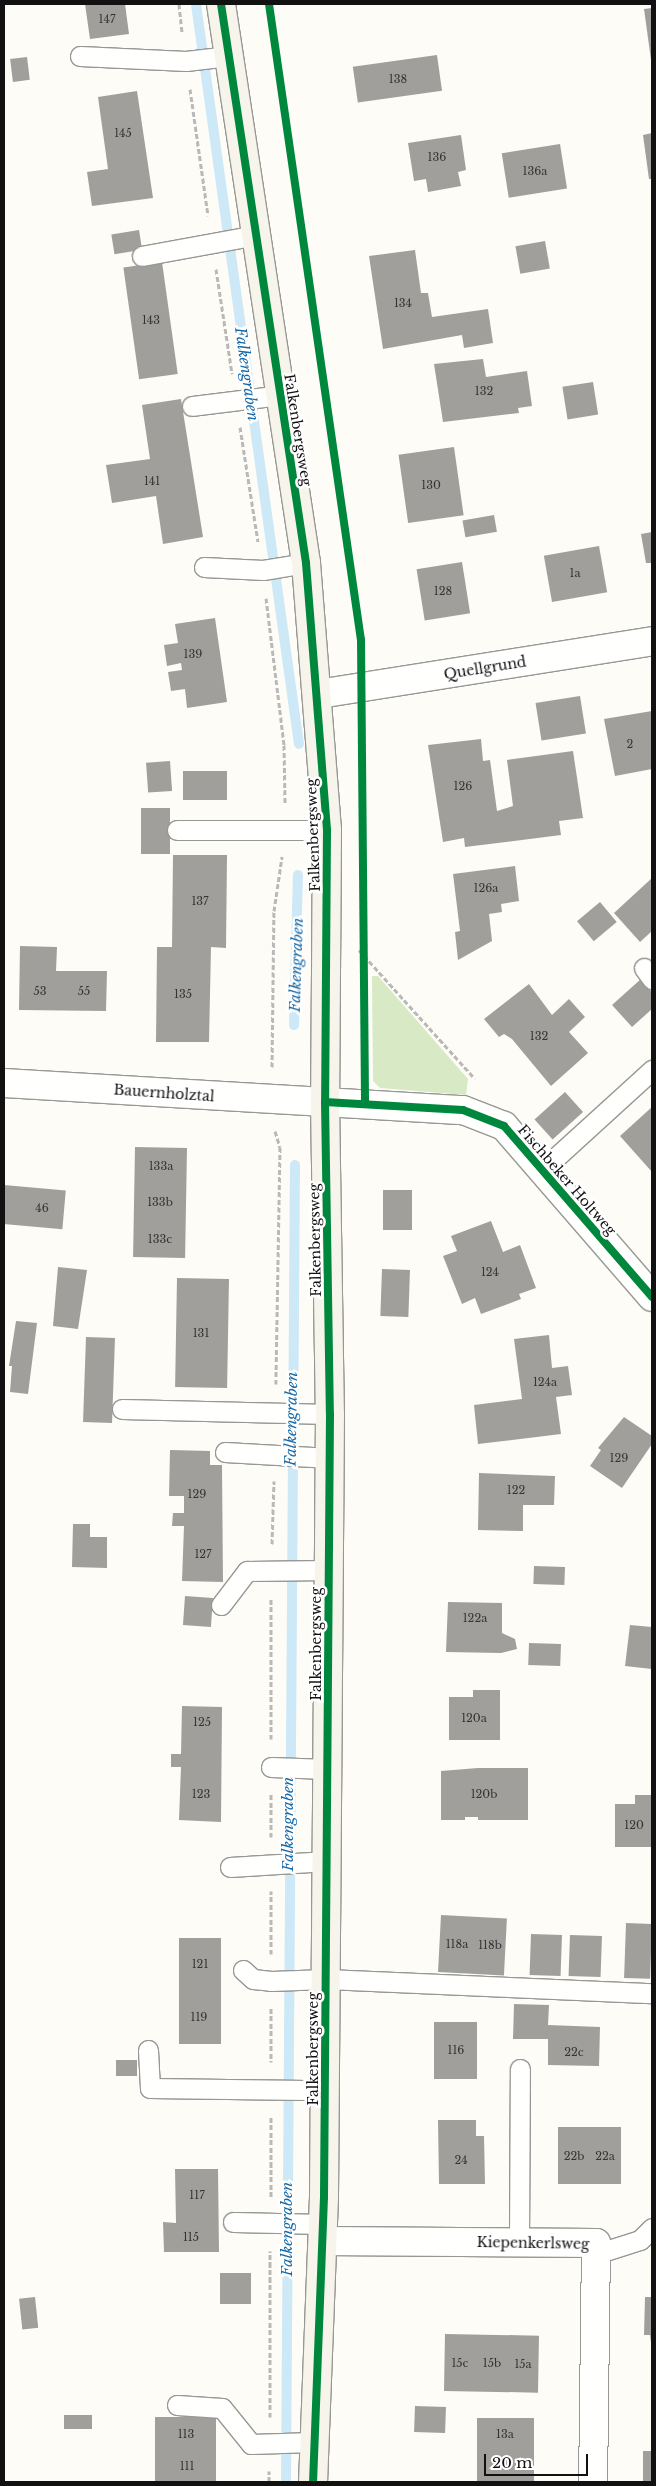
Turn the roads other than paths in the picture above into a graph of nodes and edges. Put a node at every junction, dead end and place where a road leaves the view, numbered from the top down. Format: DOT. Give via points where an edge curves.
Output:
graph roads {
  1 [pos="221,4"];
  2 [pos="80,56"];
  3 [pos="221,57"];
  4 [pos="247,235"];
  5 [pos="142,256"];
  6 [pos="256,398"];
  7 [pos="192,406"];
  8 [pos="297,565"];
  9 [pos="204,567"];
  10 [pos="652,642"];
  11 [pos="319,694"];
  12 [pos="177,830"];
  13 [pos="327,830"];
  14 [pos="652,1070"];
  15 [pos="4,1083"];
  16 [pos="325,1102"];
  17 [pos="542,1170"];
  18 [pos="652,1297"];
  19 [pos="122,1409"];
  20 [pos="330,1414"];
  21 [pos="225,1452"];
  22 [pos="330,1458"];
  23 [pos="329,1570"];
  24 [pos="221,1605"];
  25 [pos="283,1767"];
  26 [pos="328,1769"];
  27 [pos="327,1861"];
  28 [pos="230,1867"];
  29 [pos="243,1970"];
  30 [pos="326,1979"];
  31 [pos="652,1994"];
  32 [pos="148,2050"];
  33 [pos="520,2069"];
  34 [pos="325,2090"];
  35 [pos="232,2222"];
  36 [pos="652,2228"];
  37 [pos="315,2229"];
  38 [pos="519,2242"];
  39 [pos="596,2254"];
  40 [pos="177,2405"];
  41 [pos="288,2442"];
  42 [pos="313,2482"];
  43 [pos="593,2482"];
  1 -- 3 [label="street, Falkenbergsweg"];
  2 -- 3 [label="lane" via="190,61"];
  3 -- 4 [label="street, Falkenbergsweg"];
  4 -- 5 [label="lane"];
  4 -- 6 [label="street, Falkenbergsweg"];
  6 -- 7 [label="lane"];
  6 -- 8 [label="street, Falkenbergsweg"];
  8 -- 9 [label="lane" via="265,570"];
  8 -- 11 [label="street, Falkenbergsweg"];
  10 -- 11 [label="street, Quellgrund"];
  11 -- 13 [label="street, Falkenbergsweg"];
  12 -- 13 [label="lane"];
  13 -- 16 [label="street, Falkenbergsweg"];
  14 -- 17 [label="lane"];
  15 -- 16 [label="street, Bauernholztal"];
  16 -- 17 [label="street, Fischbeker Holtweg" via="462,1110 504,1126"];
  16 -- 20 [label="street, Falkenbergsweg"];
  17 -- 18 [label="street, Fischbeker Holtweg"];
  19 -- 20 [label="lane"];
  20 -- 22 [label="street, Falkenbergsweg"];
  21 -- 22 [label="lane"];
  22 -- 23 [label="street, Falkenbergsweg"];
  23 -- 24 [label="lane" via="246,1570"];
  23 -- 26 [label="street, Falkenbergsweg"];
  25 -- 26 [label="lane"];
  26 -- 27 [label="street, Falkenbergsweg"];
  27 -- 28 [label="lane"];
  27 -- 30 [label="street, Falkenbergsweg"];
  29 -- 30 [label="lane" via="253,1979"];
  30 -- 31 [label="lane"];
  30 -- 34 [label="street, Falkenbergsweg"];
  32 -- 34 [label="lane" via="150,2088"];
  33 -- 38 [label="lane"];
  34 -- 37 [label="street, Falkenbergsweg"];
  35 -- 37 [label="lane" via="274,2221"];
  36 -- 39 [label="lane" via="640,2240"];
  37 -- 38 [label="street, Kiepenkerlsweg"];
  37 -- 41 [label="street, Falkenbergsweg"];
  38 -- 39 [label="street, Kiepenkerlsweg" via="596,2243"];
  39 -- 43 [label="street, Kiepenkerlsweg"];
  40 -- 41 [label="lane" via="222,2408 251,2444"];
  41 -- 42 [label="street, Falkenbergsweg"];
}
